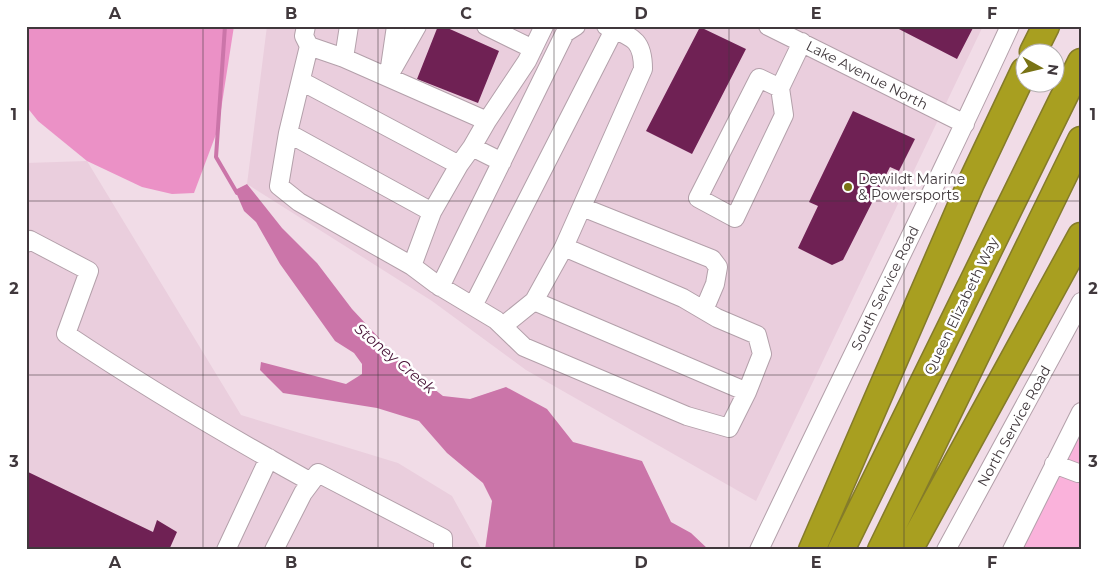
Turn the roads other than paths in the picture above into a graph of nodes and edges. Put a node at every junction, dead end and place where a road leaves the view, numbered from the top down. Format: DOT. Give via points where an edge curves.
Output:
graph roads {
  1 [pos="306,26"];
  2 [pos="349,26"];
  3 [pos="396,26"];
  4 [pos="417,26"];
  5 [pos="486,26"];
  6 [pos="544,26"];
  7 [pos="576,26"];
  8 [pos="768,26"];
  9 [pos="1010,26"];
  10 [pos="1046,26"];
  11 [pos="610,28"];
  12 [pos="802,42"];
  13 [pos="1038,42"];
  14 [pos="309,46"];
  15 [pos="533,49"];
  16 [pos="344,58"];
  17 [pos="1081,62"];
  18 [pos="388,77"];
  19 [pos="300,81"];
  20 [pos="780,88"];
  21 [pos="1014,92"];
  22 [pos="487,121"];
  23 [pos="965,124"];
  24 [pos="288,133"];
  25 [pos="1081,140"];
  26 [pos="472,148"];
  27 [pos="502,162"];
  28 [pos="458,165"];
  29 [pos="582,207"];
  30 [pos="432,212"];
  31 [pos="1081,236"];
  32 [pos="26,243"];
  33 [pos="564,247"];
  34 [pos="412,266"];
  35 [pos="440,287"];
  36 [pos="534,301"];
  37 [pos="1081,302"];
  38 [pos="474,306"];
  39 [pos="704,310"];
  40 [pos="503,326"];
  41 [pos="747,392"];
  42 [pos="1081,412"];
  43 [pos="269,458"];
  44 [pos="1054,464"];
  45 [pos="1081,473"];
  46 [pos="311,482"];
  47 [pos="226,550"];
  48 [pos="274,550"];
  49 [pos="443,550"];
  50 [pos="759,550"];
  51 [pos="812,550"];
  52 [pos="841,550"];
  53 [pos="881,550"];
  54 [pos="908,550"];
  55 [pos="946,550"];
  56 [pos="1012,550"];
  1 -- 14 [label="street" via="304,36"];
  2 -- 16 [label="street"];
  3 -- 18 [label="street"];
  4 -- 18 [label="street"];
  5 -- 15 [label="street"];
  6 -- 15 [label="street"];
  7 -- 27 [label="street" via="565,33"];
  8 -- 12 [label="street, Lake Avenue North"];
  9 -- 23 [label="street, South Service Road"];
  10 -- 13 [label="highway"];
  11 -- 29 [label="street" via="633,37 643,54 643,69"];
  11 -- 38 [label="street"];
  12 -- 20 [label="street"];
  12 -- 23 [label="street, Lake Avenue North"];
  14 -- 16 [label="street"];
  14 -- 19 [label="street"];
  15 -- 22 [label="street"];
  16 -- 18 [label="street"];
  17 -- 52 [label="highway, Queen Elizabeth Way"];
  18 -- 22 [label="street"];
  19 -- 24 [label="street"];
  19 -- 28 [label="street"];
  20 -- 20 [label="street" via="784,115 735,218 698,198 759,78"];
  21 -- 51 [label="highway" via="971,182"];
  22 -- 26 [label="street"];
  23 -- 50 [label="street, South Service Road"];
  24 -- 30 [label="street"];
  24 -- 34 [label="street" via="279,186 299,202"];
  25 -- 53 [label="highway"];
  26 -- 27 [label="street"];
  26 -- 28 [label="street"];
  27 -- 35 [label="street"];
  28 -- 30 [label="street"];
  29 -- 33 [label="street"];
  29 -- 39 [label="street" via="712,260 718,267"];
  30 -- 34 [label="street"];
  31 -- 54 [label="highway"];
  32 -- 43 [label="street" via="30,240 88,271 66,334"];
  33 -- 36 [label="street"];
  33 -- 39 [label="street"];
  34 -- 35 [label="street"];
  35 -- 38 [label="street"];
  36 -- 40 [label="street"];
  36 -- 41 [label="street"];
  37 -- 55 [label="street, North Service Road"];
  38 -- 40 [label="street"];
  39 -- 41 [label="street" via="757,335 762,354"];
  40 -- 41 [label="street" via="524,347 687,416 729,428"];
  42 -- 44 [label="street"];
  43 -- 46 [label="street"];
  43 -- 47 [label="street"];
  44 -- 45 [label="street"];
  44 -- 56 [label="street"];
  46 -- 48 [label="street"];
  46 -- 49 [label="street" via="318,473 443,538"];
}
